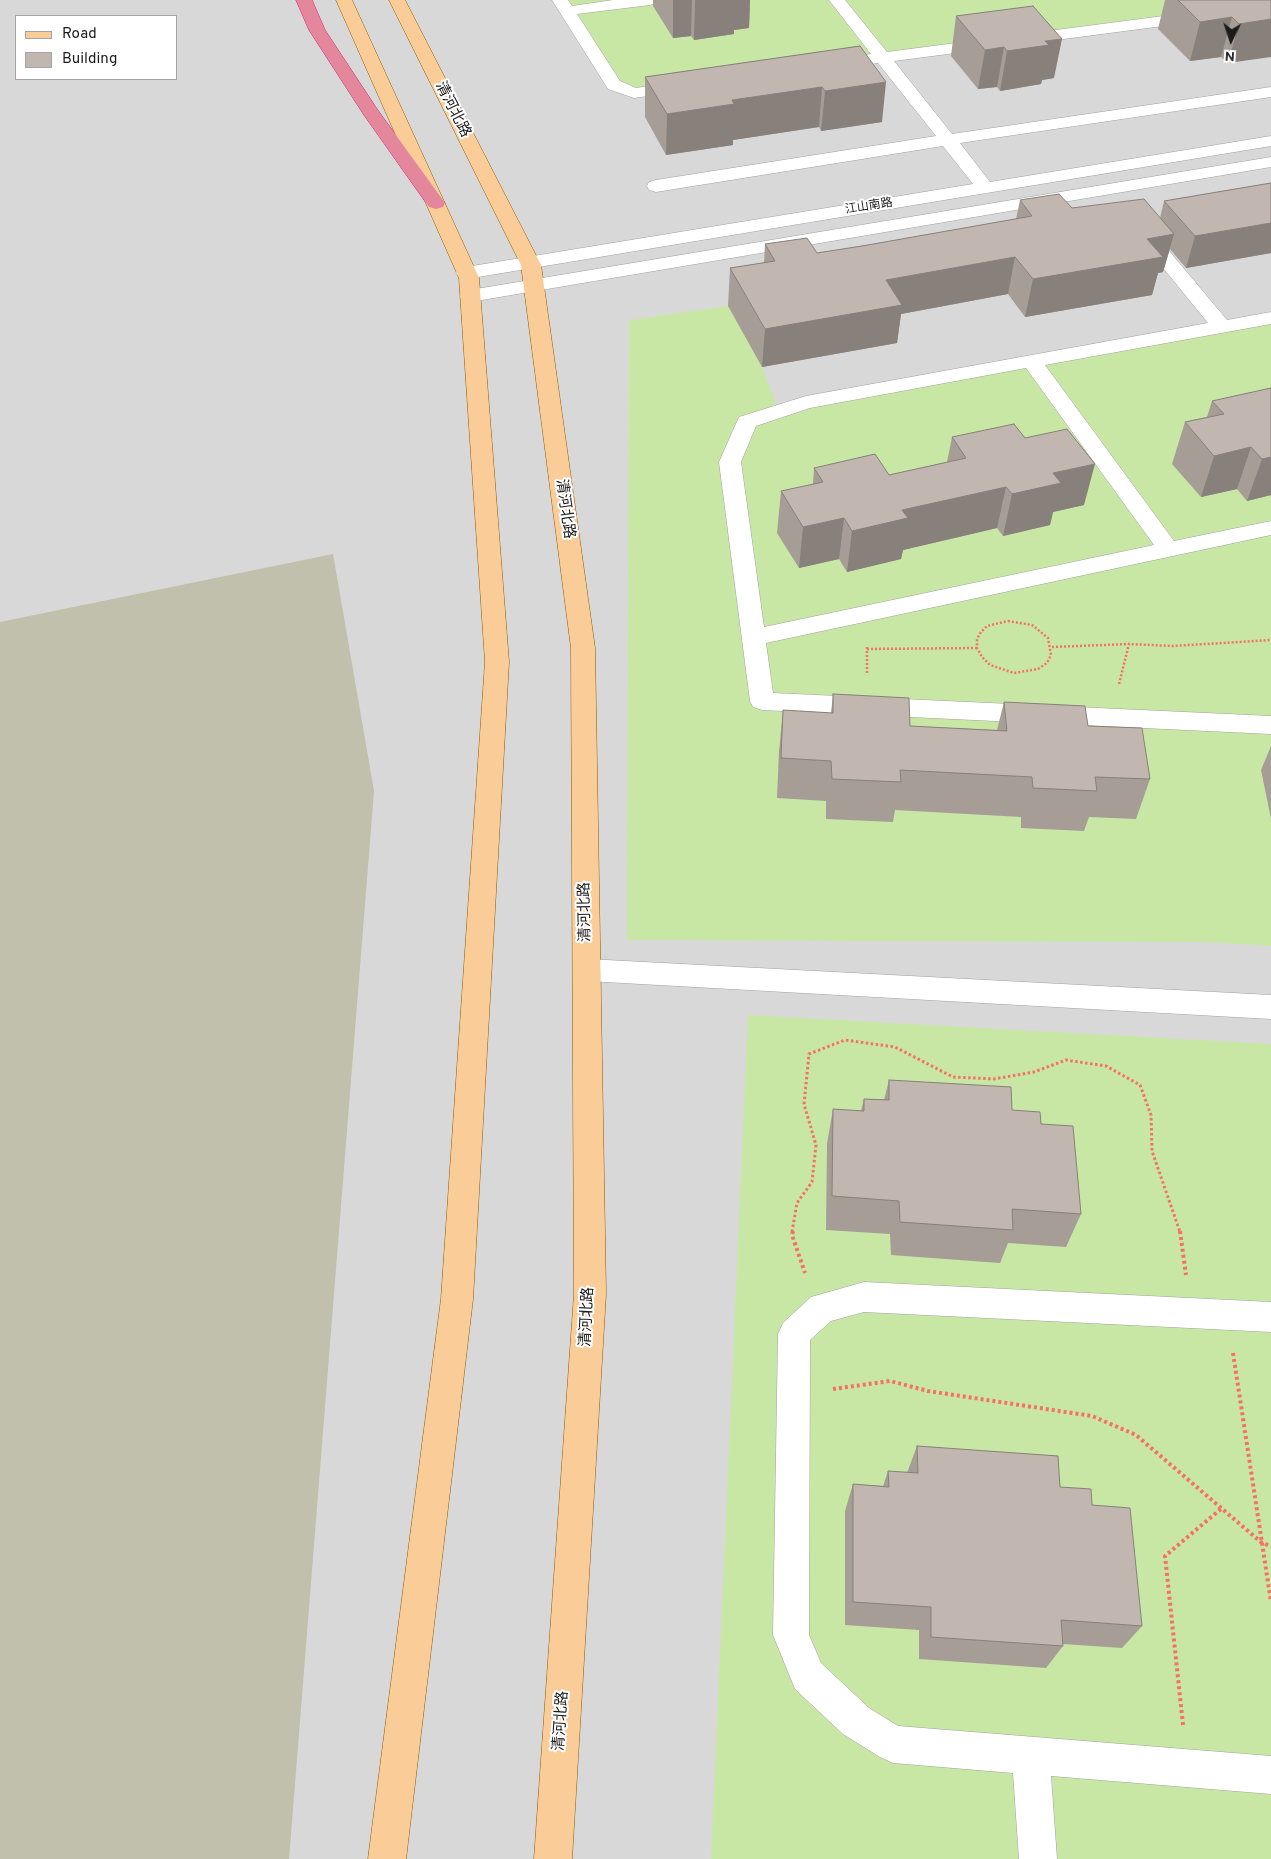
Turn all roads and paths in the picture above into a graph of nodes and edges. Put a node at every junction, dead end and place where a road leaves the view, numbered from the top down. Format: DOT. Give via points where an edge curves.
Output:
graph roads {
  1 [pos="304,0"];
  2 [pos="344,0"];
  3 [pos="397,0"];
  4 [pos="650,0"];
  5 [pos="837,0"];
  6 [pos="564,5"];
  7 [pos="1271,6"];
  8 [pos="882,57"];
  9 [pos="822,66"];
  10 [pos="694,85"];
  11 [pos="1271,92"];
  12 [pos="947,140"];
  13 [pos="1271,140"];
  14 [pos="1271,162"];
  15 [pos="656,186"];
  16 [pos="985,188"];
  17 [pos="1108,190"];
  18 [pos="436,203"];
  19 [pos="1120,205"];
  20 [pos="1133,220"];
  21 [pos="532,274"];
  22 [pos="468,285"];
  23 [pos="1271,318"];
  24 [pos="1222,327"];
  25 [pos="1032,361"];
  26 [pos="1271,528"];
  27 [pos="1169,550"];
  28 [pos="866,614"];
  29 [pos="753,638"];
  30 [pos="1271,640"];
  31 [pos="1128,644"];
  32 [pos="1052,647"];
  33 [pos="977,648"];
  34 [pos="867,649"];
  35 [pos="866,706"];
  36 [pos="1110,718"];
  37 [pos="1271,725"];
  38 [pos="586,970"];
  39 [pos="1271,1007"];
  40 [pos="839,1303"];
  41 [pos="1190,1313"];
  42 [pos="1228,1314"];
  43 [pos="1271,1317"];
  44 [pos="793,1395"];
  45 [pos="1222,1508"];
  46 [pos="1262,1543"];
  47 [pos="1271,1546"];
  48 [pos="1271,1602"];
  49 [pos="1030,1756"];
  50 [pos="1187,1769"];
  51 [pos="1271,1775"];
  52 [pos="387,1859"];
  53 [pos="553,1859"];
  54 [pos="1038,1859"];
  1 -- 18 [label="highway" via="317,30"];
  2 -- 18 [label="main road"];
  3 -- 21 [label="main road, 清河北路"];
  4 -- 6 [label="street"];
  5 -- 8 [label="street"];
  6 -- 10 [label="street" via="614,86 634,93"];
  7 -- 8 [label="street"];
  8 -- 9 [label="street"];
  8 -- 12 [label="street"];
  11 -- 12 [label="street"];
  12 -- 15 [label="street"];
  12 -- 16 [label="street"];
  13 -- 16 [label="street, 江山南路"];
  14 -- 17 [label="street, 江山南路"];
  16 -- 21 [label="street, 江山南路"];
  17 -- 19 [label="street"];
  17 -- 21 [label="street, 江山南路"];
  18 -- 22 [label="main road"];
  20 -- 24 [label="street"];
  21 -- 22 [label="street, 江山南路"];
  21 -- 38 [label="main road, 清河北路" via="583,648"];
  22 -- 52 [label="main road" via="497,662 457,1299"];
  23 -- 24 [label="street"];
  24 -- 25 [label="street"];
  25 -- 27 [label="street"];
  25 -- 29 [label="street" via="806,402 747,422 730,462"];
  26 -- 27 [label="street"];
  27 -- 28 [label="street"];
  28 -- 29 [label="street"];
  28 -- 34 [label="path"];
  29 -- 35 [label="street" via="762,702"];
  30 -- 31 [label="path" via="1173,646"];
  31 -- 32 [label="path"];
  31 -- 36 [label="path"];
  32 -- 33 [label="path" via="1047,663 1038,669 1014,673 990,664"];
  32 -- 33 [label="path" via="1032,625 1008,621 987,626 977,639"];
  33 -- 34 [label="path"];
  34 -- 35 [label="path"];
  35 -- 36 [label="street"];
  36 -- 37 [label="street"];
  38 -- 39 [label="street"];
  38 -- 53 [label="main road, 清河北路" via="590,1294"];
  40 -- 41 [label="street" via="864,1297"];
  40 -- 41 [label="path" via="806,1277 792,1235 797,1203 812,1182 816,1145 804,1104 809,1054 846,1040 895,1047 953,1077 994,1079 1034,1072 1066,1060 1106,1066 1140,1084 1151,1115 1152,1151 1181,1234"];
  40 -- 44 [label="street" via="822,1308 794,1334"];
  41 -- 42 [label="street"];
  42 -- 43 [label="street"];
  42 -- 46 [label="path"];
  44 -- 45 [label="path" via="890,1381 928,1391 1092,1416 1136,1435"];
  44 -- 49 [label="street" via="791,1635 808,1676 856,1721 893,1744"];
  45 -- 46 [label="path"];
  45 -- 50 [label="path" via="1165,1556"];
  46 -- 47 [label="path"];
  46 -- 48 [label="path"];
  49 -- 50 [label="street"];
  49 -- 54 [label="street"];
  50 -- 51 [label="street"];
}
